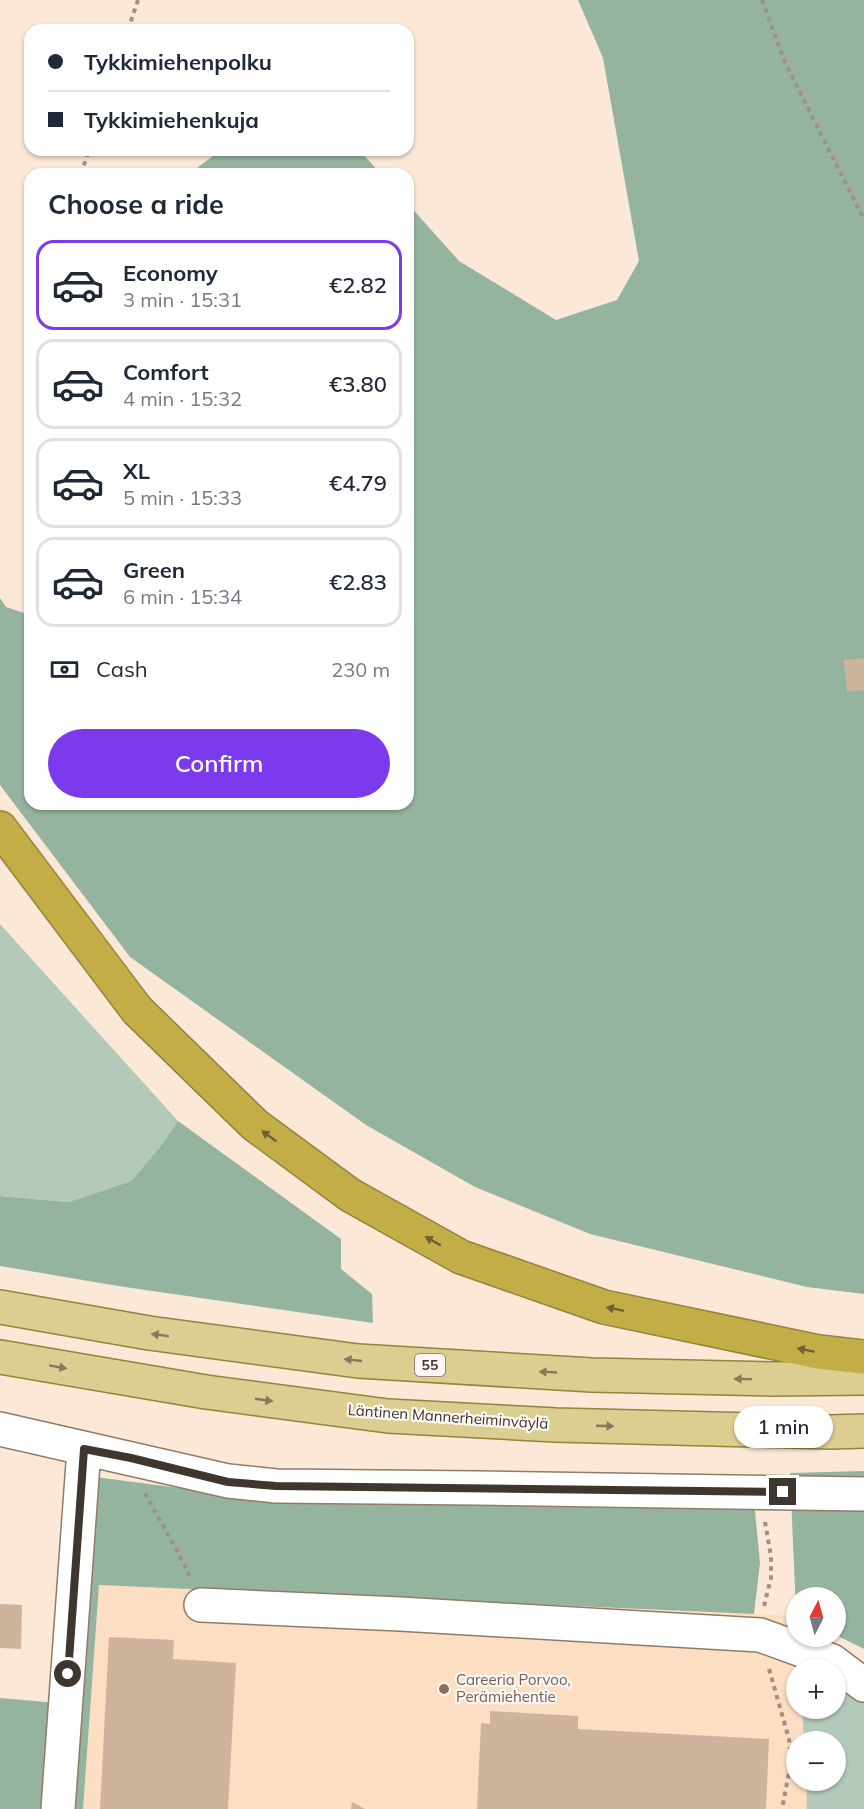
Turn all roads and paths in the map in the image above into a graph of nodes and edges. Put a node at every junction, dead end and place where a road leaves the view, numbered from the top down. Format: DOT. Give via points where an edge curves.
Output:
graph roads {
  1 [pos="138,0"];
  2 [pos="762,0"];
  3 [pos="130,24"];
  4 [pos="864,220"];
  5 [pos="0,828"];
  6 [pos="0,1307"];
  7 [pos="0,1357"];
  8 [pos="864,1357"];
  9 [pos="864,1378"];
  10 [pos="0,1429"];
  11 [pos="864,1431"];
  12 [pos="84,1449"];
  13 [pos="131,1458"];
  14 [pos="763,1492"];
  15 [pos="864,1494"];
  16 [pos="201,1605"];
  17 [pos="760,1635"];
  18 [pos="864,1684"];
  19 [pos="58,1809"];
  20 [pos="782,1809"];
  1 -- 3 [label="path"];
  2 -- 4 [label="path" via="784,60"];
  8 -- 5 [label="highway, one-way" via="819,1352 604,1307 461,1257 350,1196 255,1125 137,1010"];
  9 -- 6 [label="main road, 55, one-way" via="592,1375 358,1361 149,1333"];
  7 -- 11 [label="main road, Läntinen Mannerheiminväylä, one-way" via="206,1392 388,1416 556,1425"];
  10 -- 12 [label="street"];
  12 -- 13 [label="street"];
  12 -- 19 [label="street"];
  13 -- 14 [label="street" via="228,1482 276,1486"];
  13 -- 16 [label="path" via="149,1503 183,1563"];
  14 -- 15 [label="street"];
  14 -- 17 [label="path" via="771,1578"];
  16 -- 17 [label="street"];
  17 -- 18 [label="street" via="832,1661"];
  17 -- 20 [label="path" via="789,1739 791,1762"];
}
